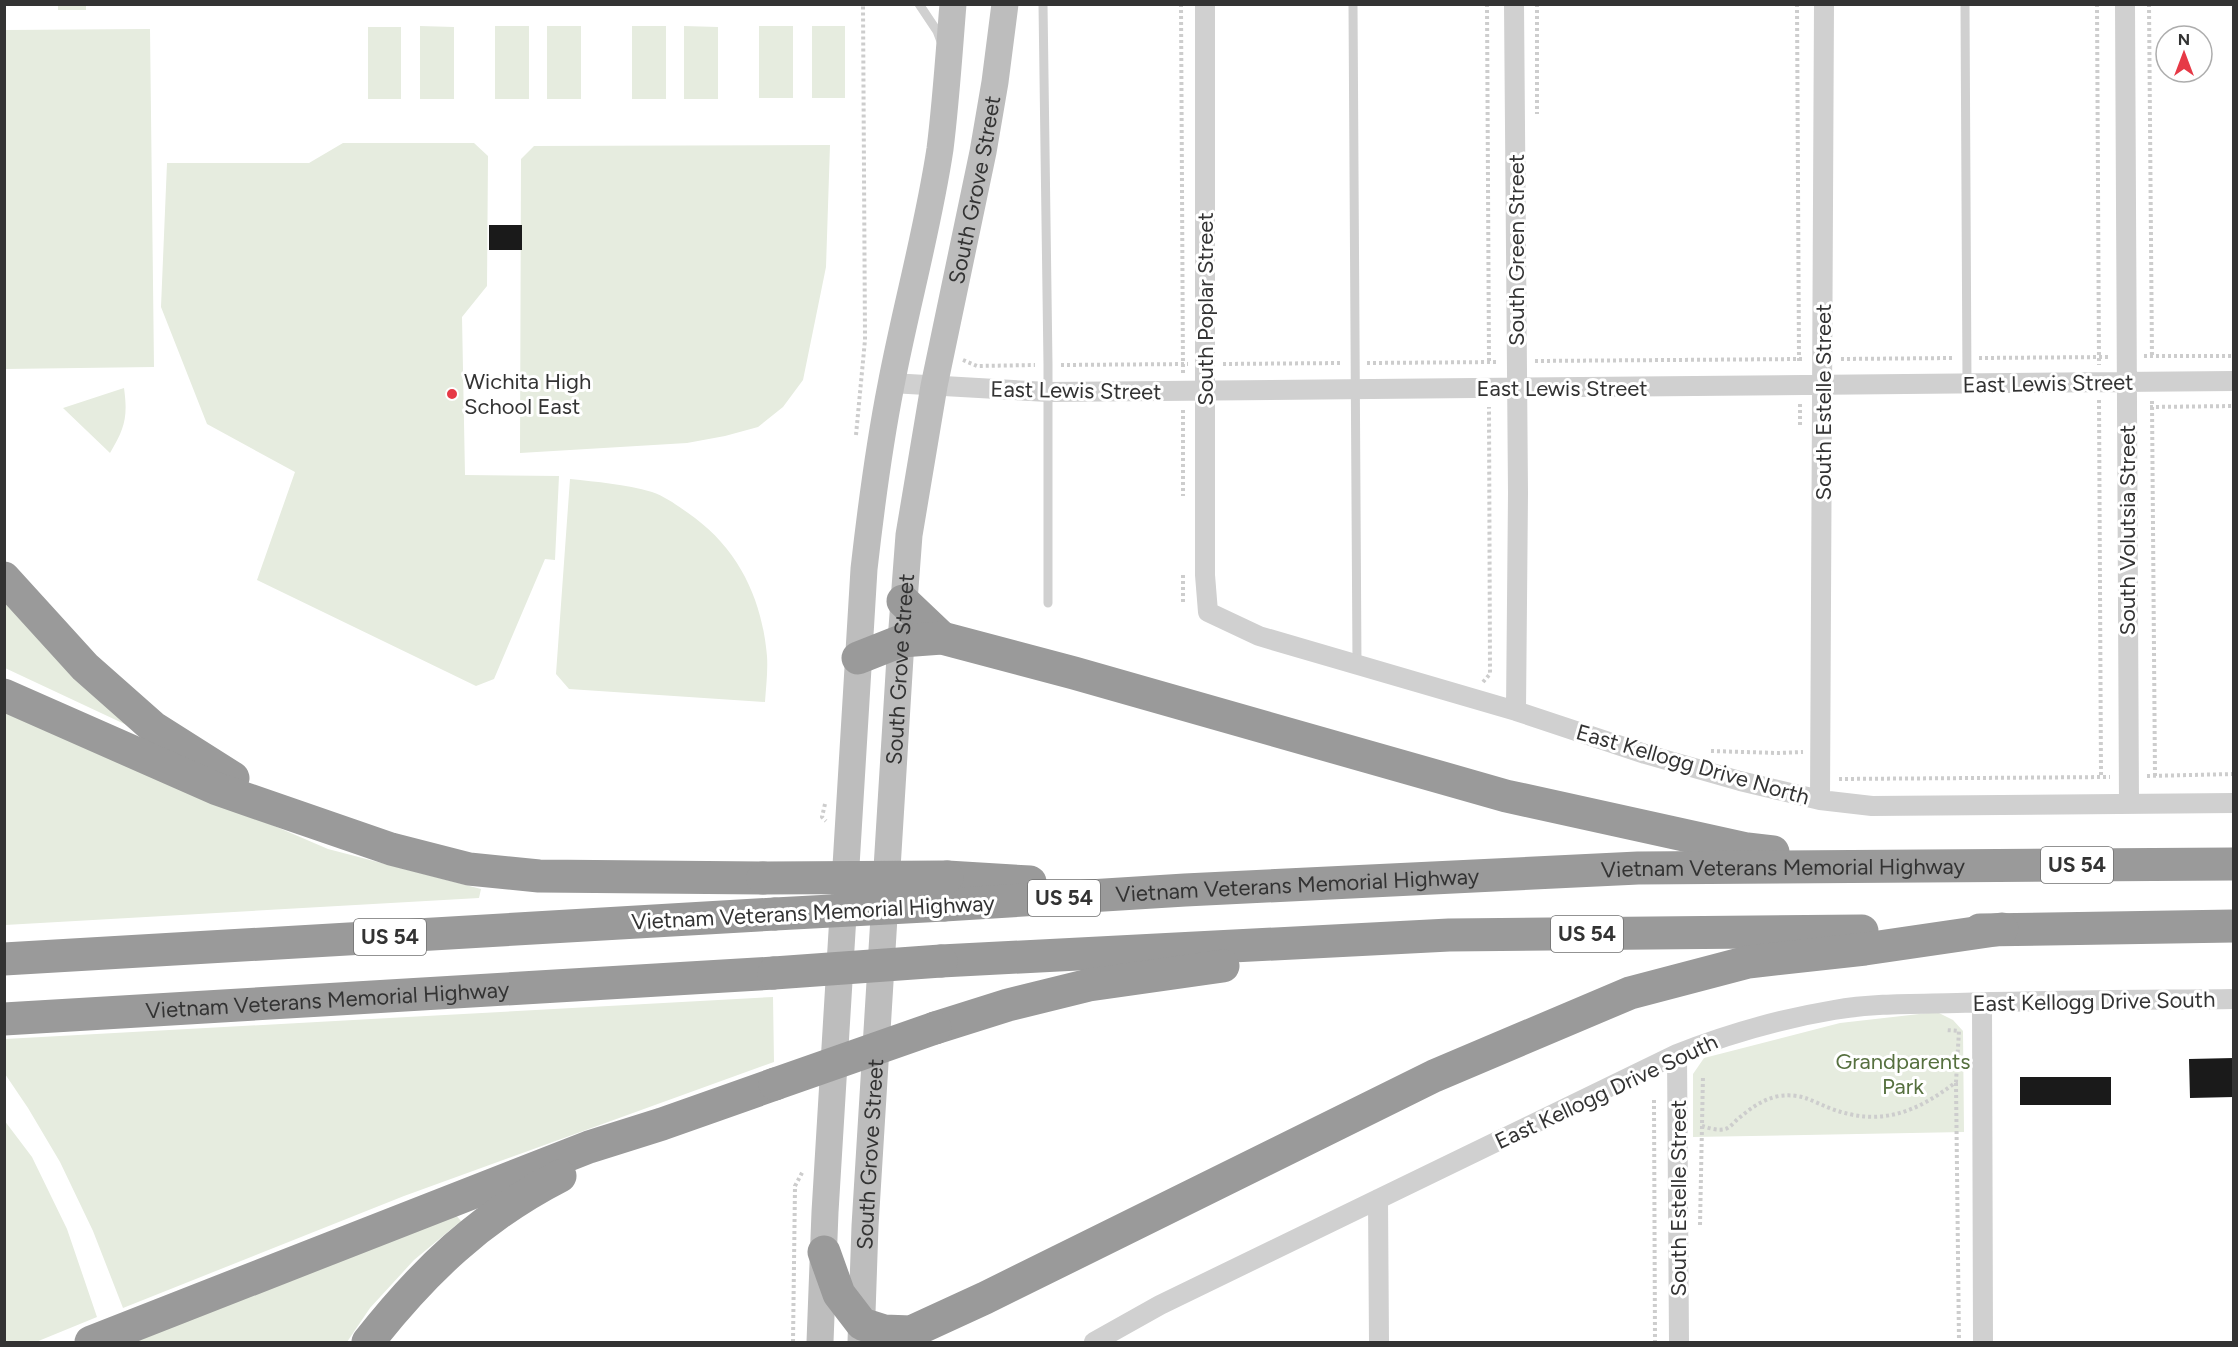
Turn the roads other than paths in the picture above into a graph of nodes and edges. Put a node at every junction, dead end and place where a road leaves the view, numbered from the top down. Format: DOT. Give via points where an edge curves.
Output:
graph roads {
  1 [pos="919,4"];
  2 [pos="953,4"];
  3 [pos="1005,4"];
  4 [pos="1043,4"];
  5 [pos="1205,4"];
  6 [pos="1353,4"];
  7 [pos="1514,4"];
  8 [pos="1824,4"];
  9 [pos="1965,4"];
  10 [pos="2125,4"];
  11 [pos="949,62"];
  12 [pos="2234,381"];
  13 [pos="2126,382"];
  14 [pos="891,383"];
  15 [pos="1967,384"];
  16 [pos="934,386"];
  17 [pos="1824,386"];
  18 [pos="1517,388"];
  19 [pos="1356,390"];
  20 [pos="1206,391"];
  21 [pos="1048,392"];
  22 [pos="4,578"];
  23 [pos="903,601"];
  24 [pos="1048,603"];
  25 [pos="1208,612"];
  26 [pos="942,638"];
  27 [pos="900,641"];
  28 [pos="858,658"];
  29 [pos="1357,665"];
  30 [pos="4,695"];
  31 [pos="1516,704"];
  32 [pos="1820,800"];
  33 [pos="2130,804"];
  34 [pos="2234,804"];
  35 [pos="288,813"];
  36 [pos="2234,864"];
  37 [pos="1921,867"];
  38 [pos="946,891"];
  39 [pos="2234,926"];
  40 [pos="2002,929"];
  41 [pos="1449,935"];
  42 [pos="4,959"];
  43 [pos="2234,999"];
  44 [pos="1982,1002"];
  45 [pos="4,1018"];
  46 [pos="1677,1054"];
  47 [pos="662,1124"];
  48 [pos="1378,1199"];
  49 [pos="824,1252"];
  50 [pos="861,1333"];
  51 [pos="904,1337"];
  52 [pos="91,1342"];
  53 [pos="368,1342"];
  54 [pos="820,1342"];
  55 [pos="1094,1342"];
  56 [pos="1379,1342"];
  57 [pos="1679,1342"];
  58 [pos="1983,1342"];
  1 -- 11 [label="lane" via="937,31"];
  2 -- 11 [label="street, South Grove Street"];
  3 -- 16 [label="street, South Grove Street" via="983,152"];
  4 -- 21 [label="lane"];
  5 -- 20 [label="street, South Poplar Street"];
  6 -- 19 [label="lane"];
  7 -- 18 [label="street, South Green Street"];
  8 -- 17 [label="street, South Estelle Street"];
  9 -- 15 [label="lane"];
  10 -- 13 [label="street, South Volutsia Street"];
  11 -- 14 [label="street, South Grove Street" via="936,172"];
  12 -- 13 [label="street, East Lewis Street"];
  13 -- 15 [label="street, East Lewis Street"];
  13 -- 33 [label="street, South Volutsia Street"];
  14 -- 16 [label="street, East Lewis Street"];
  14 -- 28 [label="street, South Grove Street" via="875,475"];
  15 -- 17 [label="street, East Lewis Street"];
  16 -- 21 [label="street, East Lewis Street"];
  16 -- 23 [label="street, South Grove Street" via="909,535"];
  17 -- 18 [label="street, East Lewis Street"];
  17 -- 32 [label="street, South Estelle Street"];
  18 -- 19 [label="street, East Lewis Street"];
  18 -- 31 [label="street, South Green Street"];
  19 -- 20 [label="street, East Lewis Street"];
  19 -- 29 [label="lane"];
  20 -- 21 [label="street, East Lewis Street"];
  20 -- 25 [label="street, South Poplar Street"];
  21 -- 24 [label="lane"];
  22 -- 35 [label="highway" via="85,667 154,728"];
  23 -- 26 [label="highway"];
  23 -- 27 [label="street, South Grove Street"];
  25 -- 29 [label="street, East Kellogg Drive North" via="1259,636"];
  26 -- 27 [label="highway"];
  26 -- 37 [label="highway" via="1506,796 1747,849"];
  27 -- 28 [label="highway"];
  27 -- 50 [label="street, South Grove Street"];
  28 -- 49 [label="street, South Grove Street"];
  29 -- 31 [label="street, East Kellogg Drive North"];
  30 -- 35 [label="highway" via="217,789"];
  31 -- 32 [label="street, East Kellogg Drive North" via="1645,754"];
  32 -- 33 [label="street, East Kellogg Drive North" via="1872,806"];
  33 -- 34 [label="street, East Kellogg Drive North"];
  35 -- 38 [label="highway, bridge" via="391,849 469,869 539,876 764,878"];
  36 -- 37 [label="highway, Vietnam Veterans Memorial Highway / US 54"];
  37 -- 38 [label="highway, Vietnam Veterans Memorial Highway / US 54" via="1638,868 1185,890"];
  38 -- 42 [label="highway, Vietnam Veterans Memorial Highway / US 54, bridge" via="775,914"];
  39 -- 40 [label="highway, Vietnam Veterans Memorial Highway / US 54"];
  40 -- 41 [label="highway, Vietnam Veterans Memorial Highway / US 54"];
  40 -- 51 [label="highway" via="1748,962 1630,993 1434,1076"];
  41 -- 45 [label="highway, Vietnam Veterans Memorial Highway / US 54, bridge" via="941,961"];
  41 -- 47 [label="highway, bridge" via="1089,985 935,1028"];
  43 -- 44 [label="street, East Kellogg Drive South"];
  44 -- 46 [label="street, East Kellogg Drive South" via="1837,1009 1752,1028"];
  44 -- 58 [label="street"];
  46 -- 48 [label="street, East Kellogg Drive South"];
  46 -- 57 [label="street, South Estelle Street"];
  47 -- 52 [label="highway" via="589,1147"];
  47 -- 53 [label="highway" via="541,1186 487,1220 440,1259"];
  48 -- 55 [label="street, East Kellogg Drive South" via="1160,1305"];
  48 -- 56 [label="street"];
  49 -- 50 [label="highway"];
  49 -- 54 [label="street, South Grove Street"];
  50 -- 51 [label="highway" via="884,1331"];
}
